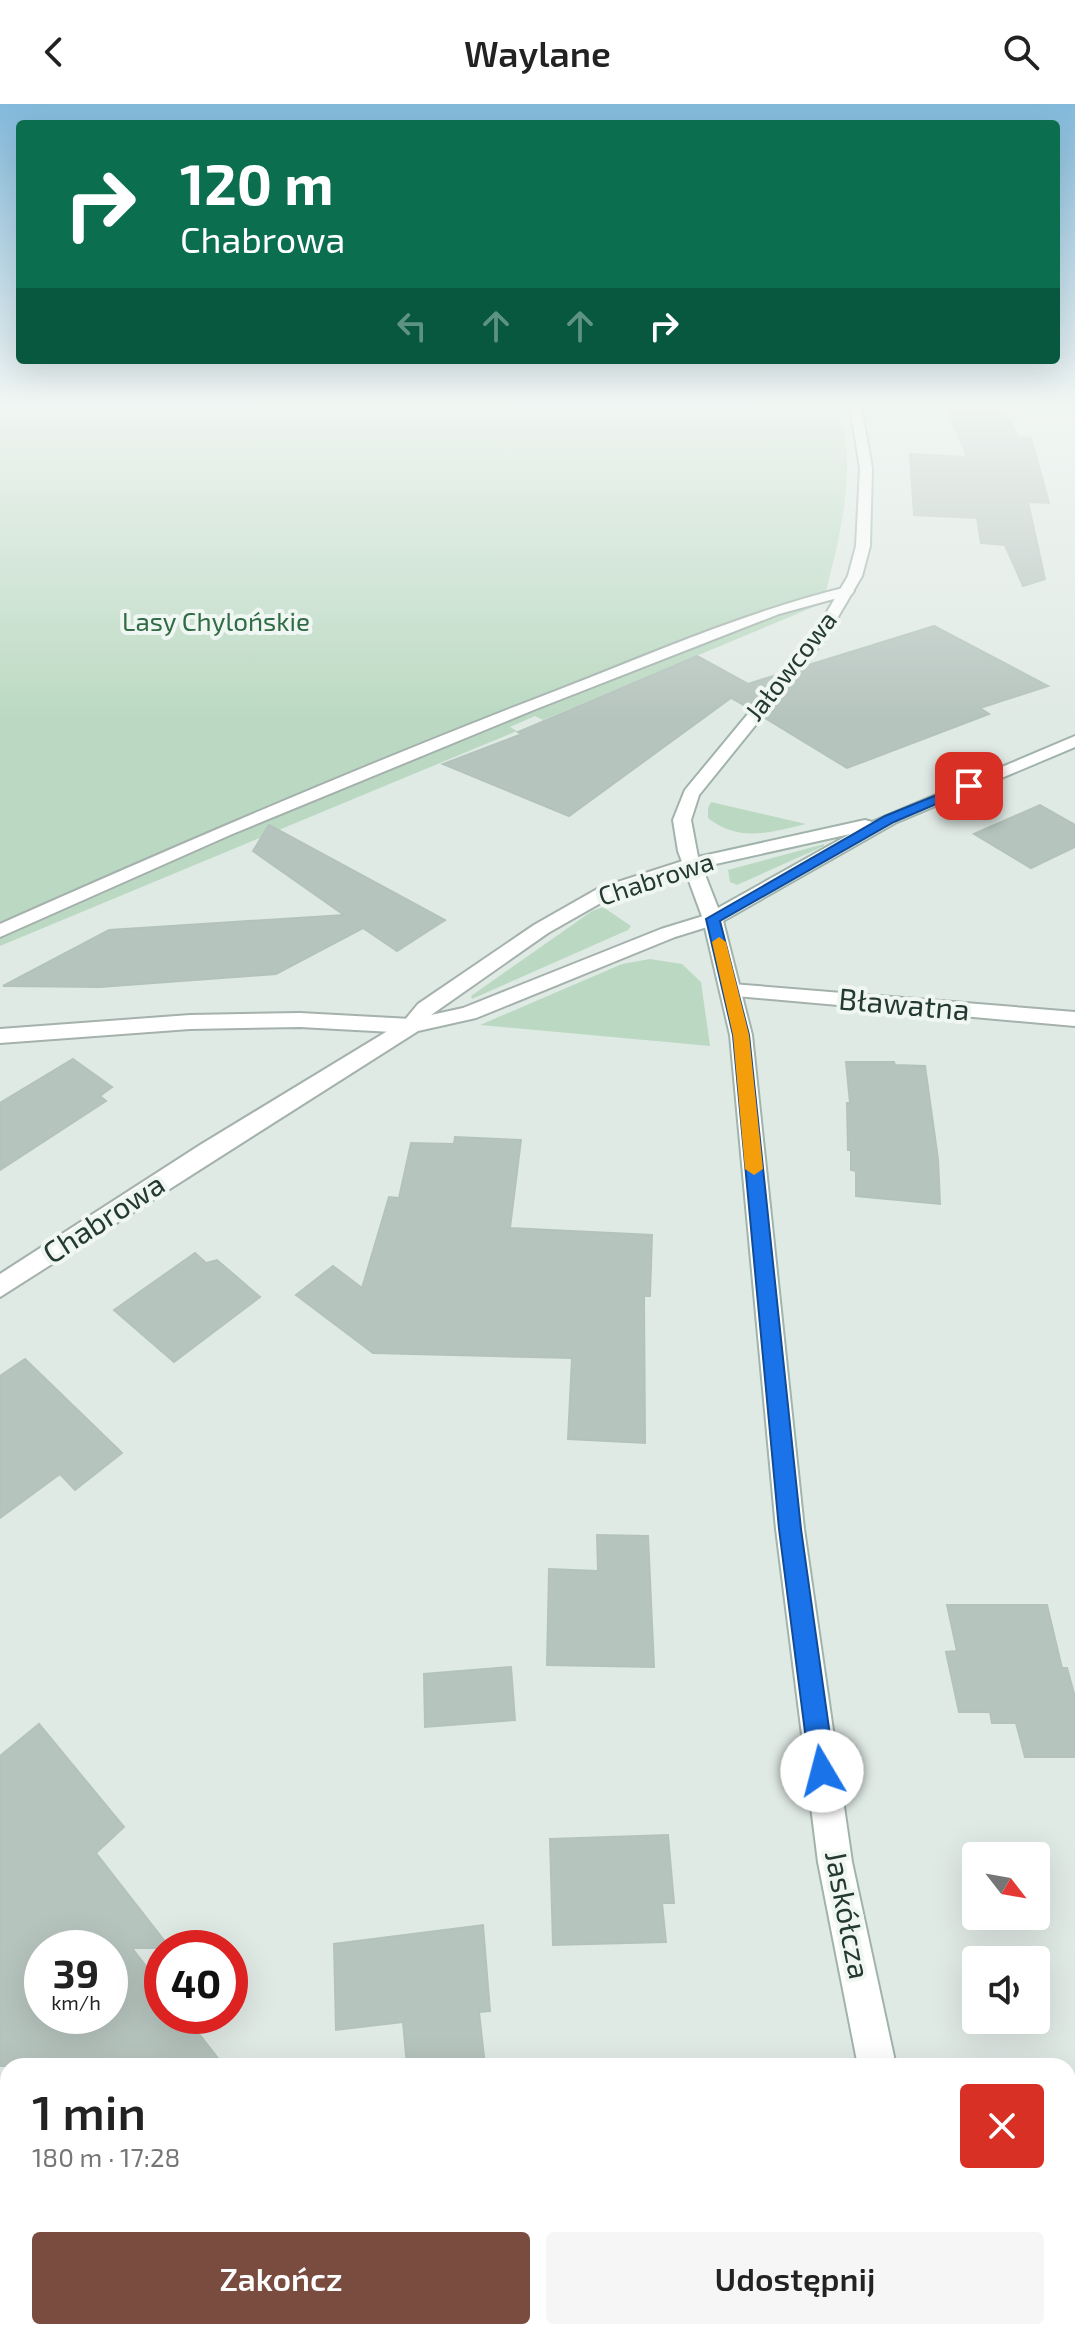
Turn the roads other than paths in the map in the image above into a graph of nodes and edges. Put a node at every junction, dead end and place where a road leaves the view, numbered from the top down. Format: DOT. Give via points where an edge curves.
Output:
graph roads {
  1 [pos="866,510"];
  2 [pos="847,591"];
  3 [pos="1075,741"];
  4 [pos="889,819"];
  5 [pos="692,864"];
  6 [pos="713,919"];
  7 [pos="0,931"];
  8 [pos="732,990"];
  9 [pos="1075,1019"];
  10 [pos="411,1026"];
  11 [pos="0,1036"];
  12 [pos="0,1287"];
  13 [pos="875,2058"];
  1 -- 2 [label="street, Jałowcowa" via="863,546"];
  2 -- 5 [label="street, Jałowcowa" via="820,636 691,794 682,820"];
  2 -- 7 [label="street" via="774,611 530,706 224,831"];
  3 -- 4 [label="street, Chabrowa"];
  4 -- 5 [label="street, Chabrowa"];
  4 -- 6 [label="street, Chabrowa"];
  5 -- 6 [label="street, Jaskółcza"];
  5 -- 10 [label="street, Chabrowa" via="606,892 541,929 425,1009"];
  6 -- 8 [label="street, Jaskółcza"];
  6 -- 10 [label="street, Chabrowa" via="469,1013"];
  8 -- 9 [label="street, Bławatna"];
  8 -- 13 [label="street, Jaskółcza" via="741,1035 790,1529 832,1846"];
  10 -- 11 [label="street" via="190,1022"];
  10 -- 12 [label="street, Chabrowa"];
}
